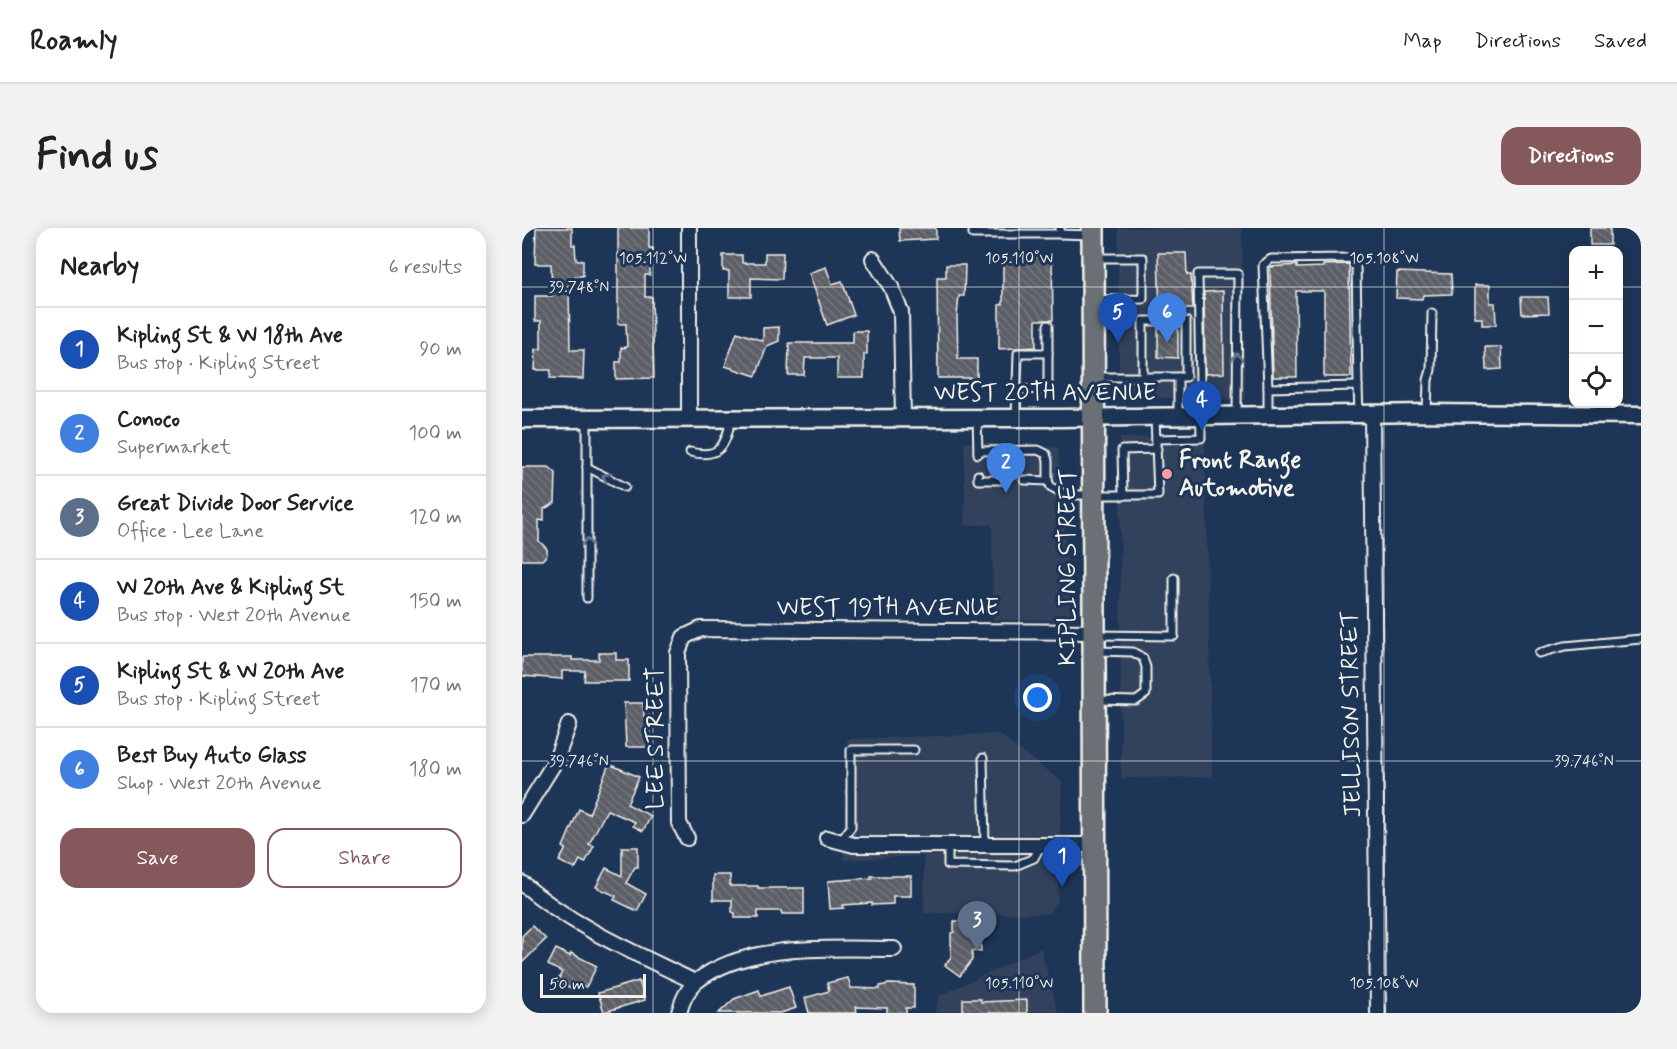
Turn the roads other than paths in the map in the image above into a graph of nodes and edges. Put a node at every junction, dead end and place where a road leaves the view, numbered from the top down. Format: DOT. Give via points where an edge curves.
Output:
graph roads {
  1 [pos="689,228"];
  2 [pos="973,228"];
  3 [pos="1060,231"];
  4 [pos="1093,231"];
  5 [pos="1093,258"];
  6 [pos="873,259"];
  7 [pos="1093,300"];
  8 [pos="1432,313"];
  9 [pos="1048,325"];
  10 [pos="1048,353"];
  11 [pos="1093,377"];
  12 [pos="1143,377"];
  13 [pos="1178,377"];
  14 [pos="1358,386"];
  15 [pos="1268,388"];
  16 [pos="1017,390"];
  17 [pos="1427,413"];
  18 [pos="1365,414"];
  19 [pos="1268,415"];
  20 [pos="1641,415"];
  21 [pos="1178,416"];
  22 [pos="1201,416"];
  23 [pos="1237,416"];
  24 [pos="1155,417"];
  25 [pos="731,418"];
  26 [pos="903,418"];
  27 [pos="977,418"];
  28 [pos="1016,418"];
  29 [pos="1093,418"];
  30 [pos="522,419"];
  31 [pos="587,419"];
  32 [pos="689,419"];
  33 [pos="1156,439"];
  34 [pos="1157,449"];
  35 [pos="690,452"];
  36 [pos="587,467"];
  37 [pos="978,475"];
  38 [pos="1003,480"];
  39 [pos="1024,480"];
  40 [pos="1047,481"];
  41 [pos="625,487"];
  42 [pos="1123,495"];
  43 [pos="1094,496"];
  44 [pos="1174,578"];
  45 [pos="587,598"];
  46 [pos="684,637"];
  47 [pos="1094,639"];
  48 [pos="1641,639"];
  49 [pos="1539,652"];
  50 [pos="1094,699"];
  51 [pos="569,724"];
  52 [pos="914,750"];
  53 [pos="983,758"];
  54 [pos="522,816"];
  55 [pos="687,838"];
  56 [pos="834,840"];
  57 [pos="948,845"];
  58 [pos="985,845"];
  59 [pos="1041,845"];
  60 [pos="1095,845"];
  61 [pos="522,883"];
  62 [pos="894,949"];
  63 [pos="695,982"];
  64 [pos="679,1013"];
  65 [pos="1095,1013"];
  66 [pos="1378,1013"];
  1 -- 32 [label="street"];
  2 -- 3 [label="lane" via="973,234"];
  3 -- 4 [label="lane"];
  4 -- 5 [label="main road, KIPLING STREET"];
  5 -- 7 [label="main road, KIPLING STREET"];
  5 -- 7 [label="lane" via="1143,258 1143,299"];
  6 -- 26 [label="street" via="902,312"];
  7 -- 11 [label="main road, KIPLING STREET"];
  8 -- 17 [label="lane"];
  9 -- 10 [label="lane"];
  10 -- 16 [label="lane" via="1018,353"];
  10 -- 16 [label="lane" via="1048,389"];
  11 -- 12 [label="lane"];
  11 -- 29 [label="main road, KIPLING STREET"];
  12 -- 13 [label="lane"];
  12 -- 13 [label="lane" via="1143,321 1186,321 1186,377"];
  13 -- 21 [label="lane"];
  14 -- 15 [label="lane"];
  14 -- 15 [label="lane" via="1356,262 1349,258 1271,259 1263,265"];
  14 -- 18 [label="lane"];
  15 -- 19 [label="lane"];
  16 -- 28 [label="lane"];
  17 -- 18 [label="street, WEST 20TH AVENUE"];
  17 -- 20 [label="street, WEST 20TH AVENUE"];
  18 -- 19 [label="street, WEST 20TH AVENUE"];
  18 -- 66 [label="street, JELLISON STREET"];
  19 -- 23 [label="street, WEST 20TH AVENUE"];
  21 -- 22 [label="street, WEST 20TH AVENUE"];
  21 -- 24 [label="street, WEST 20TH AVENUE"];
  22 -- 23 [label="street, WEST 20TH AVENUE"];
  23 -- 22 [label="lane, one-way" via="1238,274 1198,274"];
  22 -- 33 [label="lane" via="1201,438"];
  24 -- 29 [label="street, WEST 20TH AVENUE"];
  24 -- 33 [label="lane"];
  25 -- 26 [label="street, WEST 20TH AVENUE"];
  25 -- 32 [label="street, WEST 20TH AVENUE"];
  25 -- 35 [label="lane" via="726,442 716,451 702,455"];
  26 -- 27 [label="street, WEST 20TH AVENUE"];
  27 -- 28 [label="street, WEST 20TH AVENUE"];
  27 -- 40 [label="lane" via="978,453 1046,454"];
  28 -- 29 [label="street, WEST 20TH AVENUE"];
  29 -- 43 [label="main road, KIPLING STREET"];
  30 -- 31 [label="street, WEST 20TH AVENUE"];
  31 -- 32 [label="street, WEST 20TH AVENUE"];
  31 -- 36 [label="lane"];
  33 -- 34 [label="lane"];
  34 -- 42 [label="lane" via="1122,450"];
  34 -- 42 [label="lane" via="1158,495"];
  41 -- 36 [label="lane, one-way"];
  45 -- 36 [label="lane, one-way"];
  37 -- 38 [label="lane" via="978,480"];
  39 -- 40 [label="lane" via="1035,477"];
  40 -- 43 [label="lane" via="1051,488 1066,495"];
  42 -- 43 [label="lane"];
  43 -- 47 [label="main road, KIPLING STREET"];
  44 -- 47 [label="lane" via="1174,636"];
  46 -- 47 [label="street, WEST 19TH AVENUE" via="701,629"];
  46 -- 55 [label="street, LEE STREET" via="678,653 679,823"];
  47 -- 50 [label="main road, KIPLING STREET"];
  47 -- 50 [label="lane" via="1132,652 1143,658 1146,667 1146,693 1136,701"];
  48 -- 49 [label="lane"];
  50 -- 60 [label="main road, KIPLING STREET"];
  51 -- 54 [label="street" via="556,760"];
  52 -- 56 [label="lane" via="851,750 851,827"];
  53 -- 58 [label="lane"];
  56 -- 57 [label="street" via="854,845"];
  57 -- 58 [label="street"];
  57 -- 59 [label="lane" via="948,866 1015,866 1034,858"];
  58 -- 59 [label="street"];
  59 -- 60 [label="street"];
  60 -- 65 [label="main road, KIPLING STREET"];
  61 -- 63 [label="street" via="581,926"];
  62 -- 63 [label="street" via="778,952 733,963"];
  63 -- 64 [label="street"];
}
